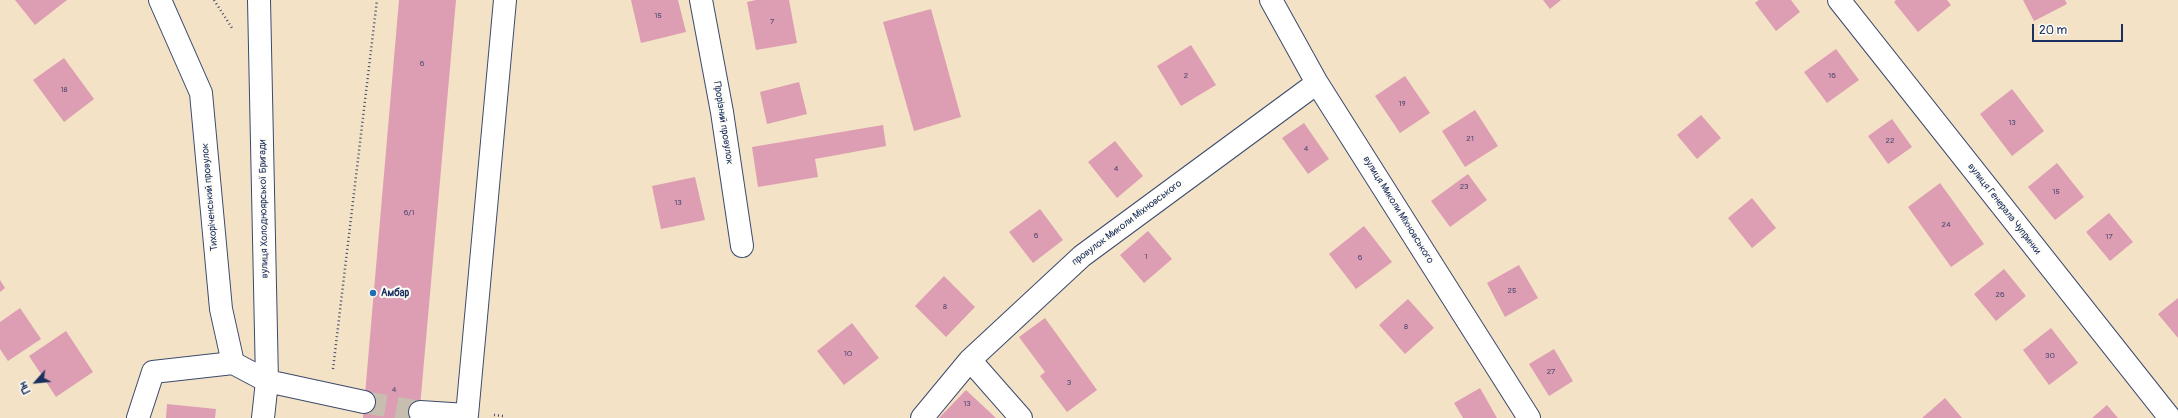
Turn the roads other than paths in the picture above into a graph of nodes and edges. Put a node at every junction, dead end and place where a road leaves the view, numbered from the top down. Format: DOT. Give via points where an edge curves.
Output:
graph roads {
  1 [pos="160,0"];
  2 [pos="259,0"];
  3 [pos="505,0"];
  4 [pos="701,0"];
  5 [pos="1271,0"];
  6 [pos="1839,0"];
  7 [pos="1317,83"];
  8 [pos="742,246"];
  9 [pos="970,360"];
  10 [pos="233,363"];
  11 [pos="267,381"];
  12 [pos="364,402"];
  13 [pos="420,412"];
  14 [pos="138,418"];
  15 [pos="263,418"];
  16 [pos="922,418"];
  17 [pos="1021,418"];
  18 [pos="1530,418"];
  19 [pos="2170,418"];
  1 -- 10 [label="street, Тихоріченський провулок" via="201,94 220,309"];
  2 -- 11 [label="street, вулиця Холодноярської Бригади"];
  3 -- 13 [label="street" via="467,415"];
  4 -- 8 [label="street, Прорізний провулок" via="722,112"];
  5 -- 7 [label="street, вулиця Миколи Міхновського"];
  6 -- 19 [label="street, вулиця Генерала Чупринки"];
  7 -- 9 [label="street, провулок Миколи Міхновського" via="1082,256"];
  7 -- 18 [label="street, вулиця Миколи Міхновського"];
  9 -- 16 [label="street, провулок Миколи Міхновського"];
  9 -- 17 [label="street"];
  10 -- 11 [label="street"];
  10 -- 14 [label="street" via="152,372"];
  11 -- 12 [label="street"];
  11 -- 15 [label="street, вулиця Холодноярської Бригади"];
}
